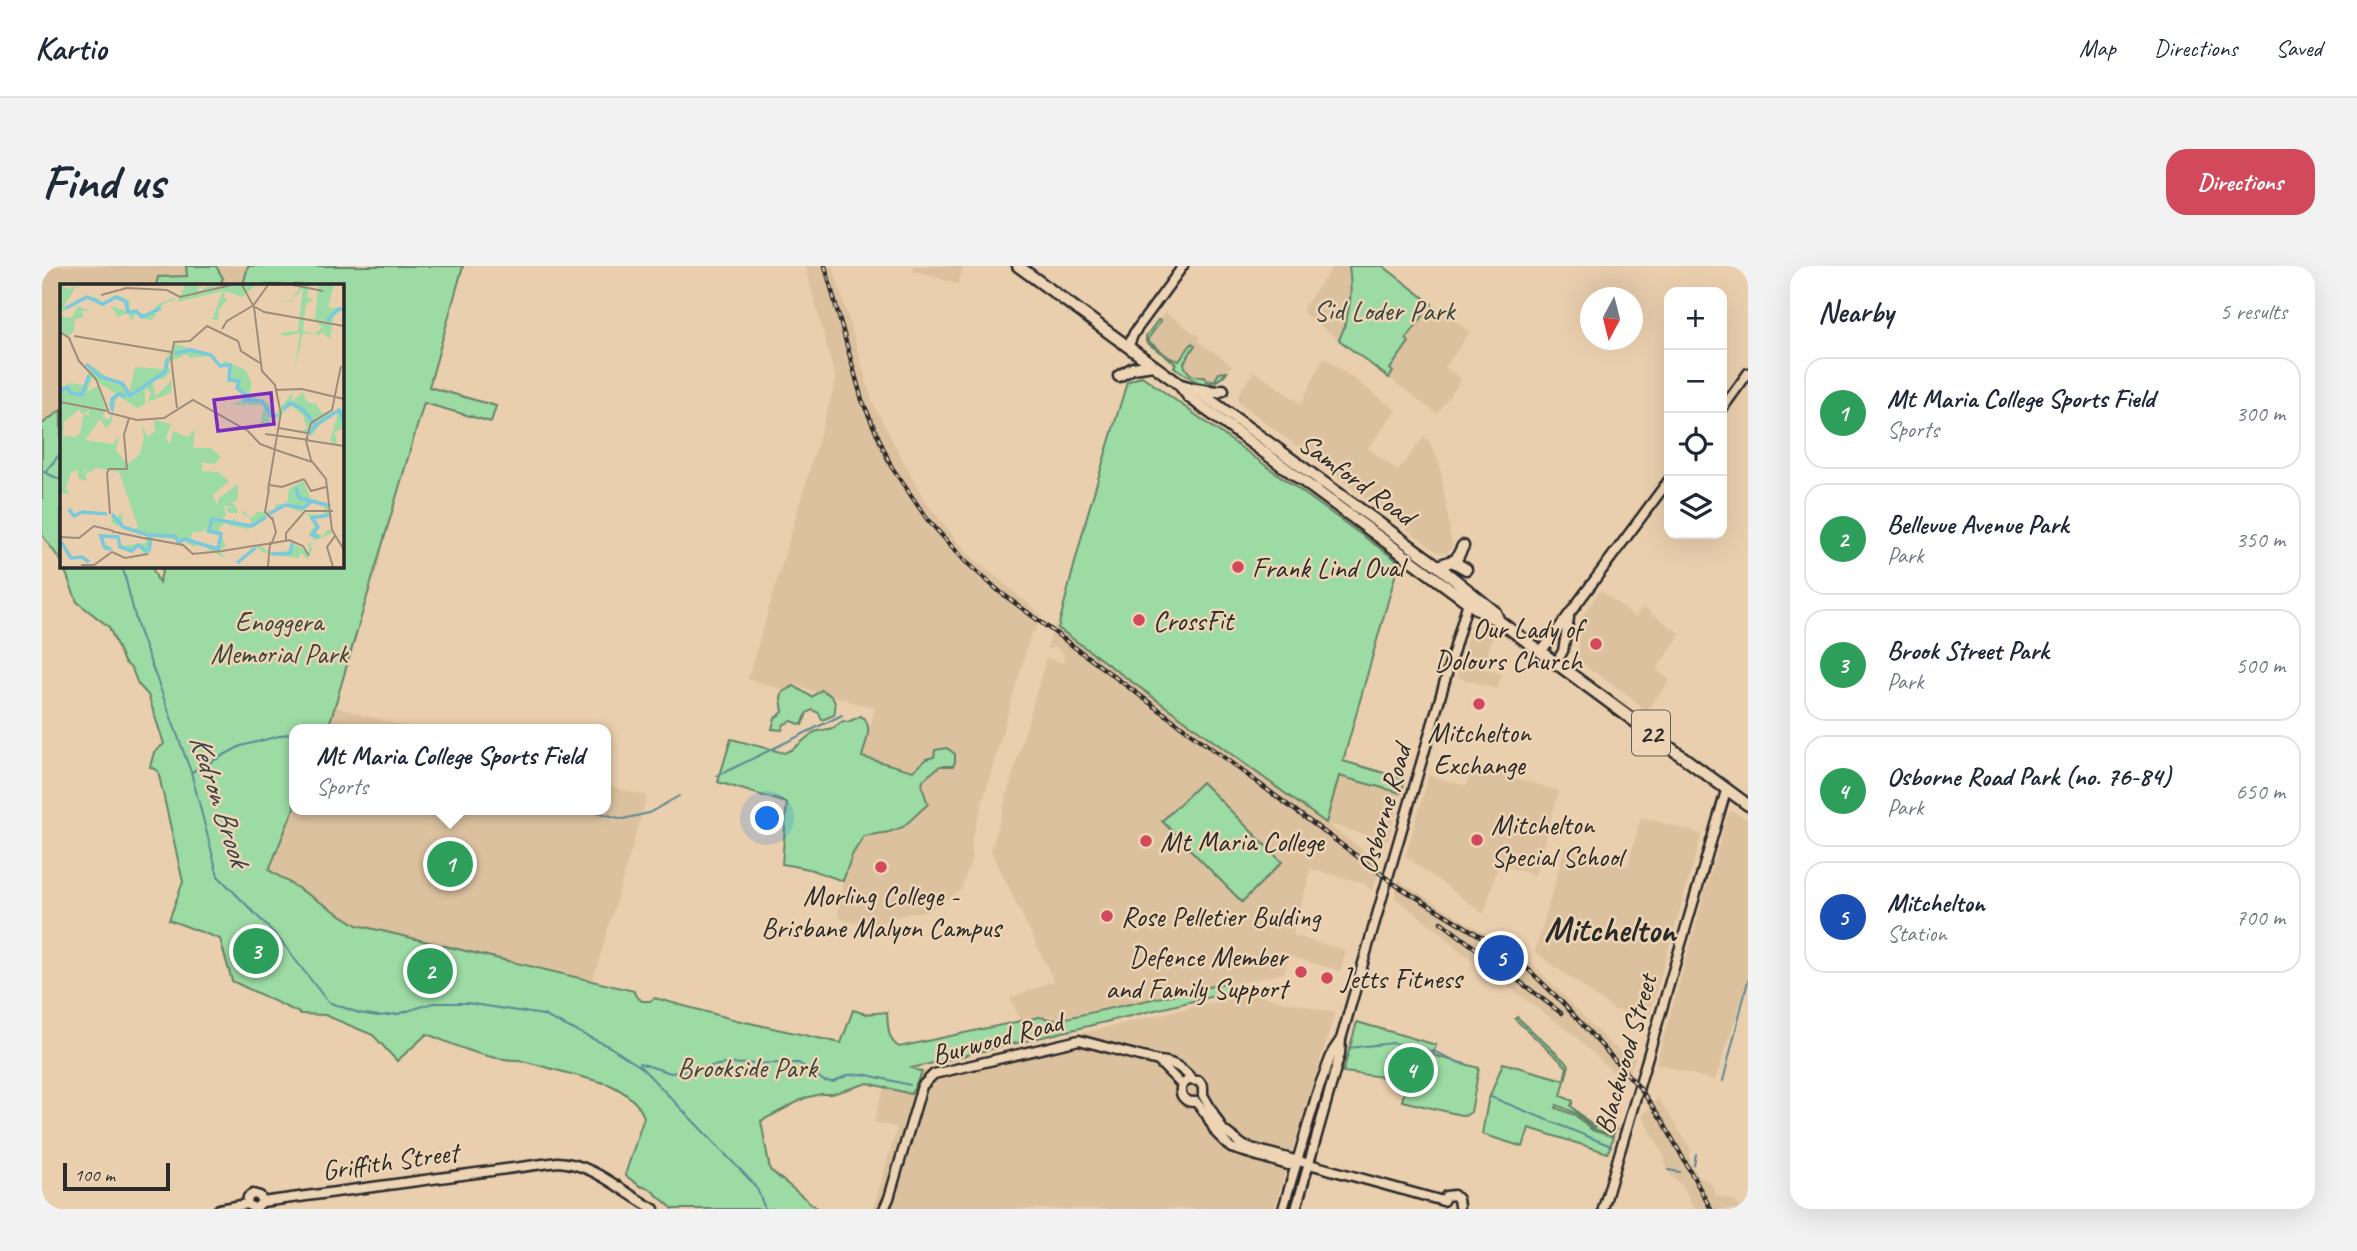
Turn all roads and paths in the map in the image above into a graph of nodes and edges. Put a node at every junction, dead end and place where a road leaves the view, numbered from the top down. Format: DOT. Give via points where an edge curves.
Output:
graph roads {
  1 [pos="1018,266"];
  2 [pos="1183,266"];
  3 [pos="1128,347"];
  4 [pos="1153,365"];
  5 [pos="1748,373"];
  6 [pos="1119,376"];
  7 [pos="1179,384"];
  8 [pos="1195,389"];
  9 [pos="1223,390"];
  10 [pos="1727,402"];
  11 [pos="1664,487"];
  12 [pos="1463,546"];
  13 [pos="1455,562"];
  14 [pos="1438,566"];
  15 [pos="1466,569"];
  16 [pos="1469,597"];
  17 [pos="1570,615"];
  18 [pos="1541,652"];
  19 [pos="1556,663"];
  20 [pos="1726,791"];
  21 [pos="1748,805"];
  22 [pos="1341,1039"];
  23 [pos="1158,1061"];
  24 [pos="1192,1079"];
  25 [pos="1182,1085"];
  26 [pos="1203,1095"];
  27 [pos="1196,1102"];
  28 [pos="1297,1163"];
  29 [pos="1309,1164"];
  30 [pos="889,1198"];
  31 [pos="638,1200"];
  32 [pos="1444,1205"];
  33 [pos="1458,1207"];
  34 [pos="219,1209"];
  35 [pos="647,1209"];
  36 [pos="654,1209"];
  37 [pos="884,1209"];
  38 [pos="891,1209"];
  39 [pos="1283,1209"];
  40 [pos="1296,1209"];
  41 [pos="1470,1209"];
  42 [pos="1603,1209"];
  1 -- 3 [label="main road, Samford Road / 22"];
  2 -- 3 [label="street"];
  3 -- 4 [label="main road, Samford Road / 22"];
  4 -- 6 [label="main road"];
  4 -- 7 [label="main road, Samford Road / 22"];
  5 -- 10 [label="street"];
  7 -- 8 [label="main road, Samford Road / 22"];
  7 -- 16 [label="main road, Samford Road / 22" via="1189,397"];
  8 -- 9 [label="main road"];
  8 -- 14 [label="main road, Samford Road / 22"];
  11 -- 17 [label="street"];
  12 -- 13 [label="main road"];
  13 -- 14 [label="main road"];
  13 -- 15 [label="main road"];
  14 -- 16 [label="main road, Samford Road / 22"];
  16 -- 18 [label="main road, Samford Road / 22" via="1495,612 1499,621"];
  16 -- 22 [label="street, Osborne Road"];
  17 -- 18 [label="street"];
  17 -- 19 [label="street"];
  18 -- 19 [label="main road, Samford Road / 22"];
  19 -- 20 [label="main road, Samford Road / 22"];
  20 -- 21 [label="main road, Samford Road / 22"];
  20 -- 42 [label="street, Blackwood Street"];
  22 -- 28 [label="street, Osborne Road" via="1319,1087"];
  22 -- 29 [label="street, Osborne Road"];
  23 -- 24 [label="street, Burwood Road" via="1174,1064"];
  23 -- 25 [label="street"];
  23 -- 30 [label="street, Burwood Road" via="1079,1040 932,1075 920,1091"];
  24 -- 25 [label="street"];
  24 -- 26 [label="street" via="1201,1084"];
  25 -- 27 [label="street" via="1183,1098"];
  26 -- 27 [label="street"];
  26 -- 28 [label="street" via="1232,1138"];
  27 -- 28 [label="street" via="1231,1147 1279,1163"];
  28 -- 29 [label="street"];
  28 -- 39 [label="street, Osborne Road"];
  29 -- 32 [label="street"];
  29 -- 40 [label="street, Osborne Road"];
  30 -- 37 [label="street, Burwood Road"];
  30 -- 38 [label="street"];
  31 -- 34 [label="street, Griffith Street" via="577,1164 550,1162 262,1202 253,1194 247,1197 247,1204"];
  31 -- 35 [label="street"];
  31 -- 36 [label="street"];
  32 -- 33 [label="street" via="1448,1195 1454,1195"];
  33 -- 41 [label="street"];
}
